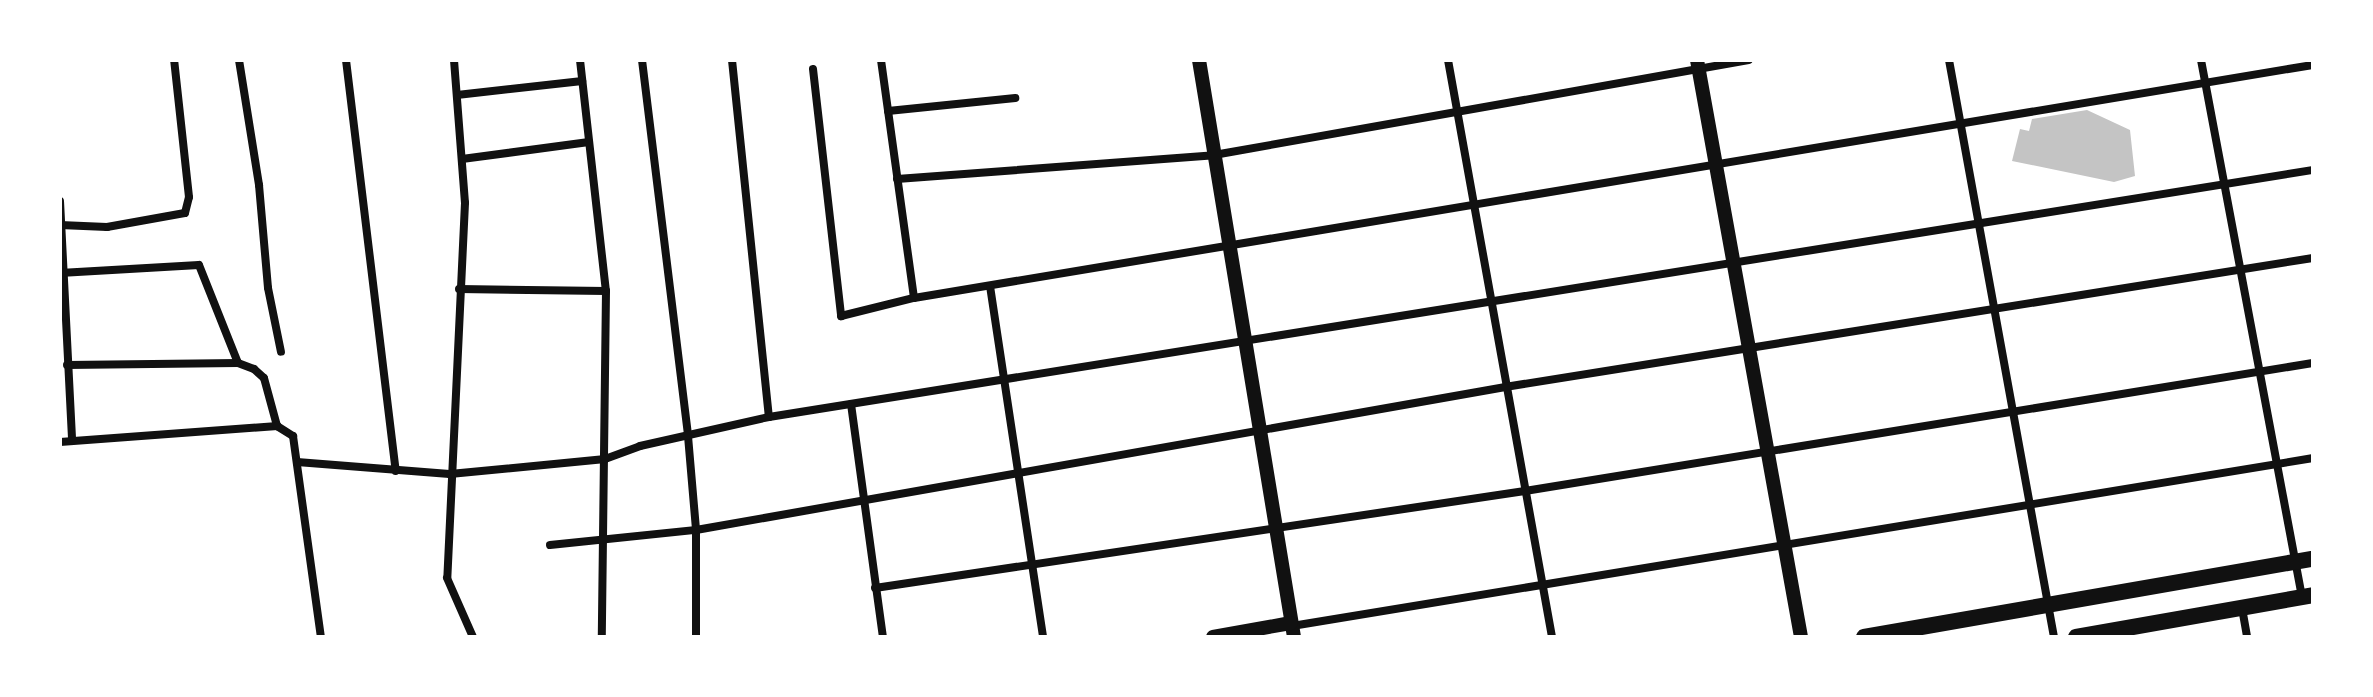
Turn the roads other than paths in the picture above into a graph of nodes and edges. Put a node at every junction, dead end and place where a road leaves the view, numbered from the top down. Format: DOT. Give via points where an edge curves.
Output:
graph roads {
  1 [pos="174,60"];
  2 [pos="239,60"];
  3 [pos="346,60"];
  4 [pos="454,60"];
  5 [pos="580,60"];
  6 [pos="642,60"];
  7 [pos="732,60"];
  8 [pos="881,60"];
  9 [pos="1199,60"];
  10 [pos="1448,60"];
  11 [pos="1749,60"];
  12 [pos="1949,60"];
  13 [pos="2201,60"];
  14 [pos="1698,64"];
  15 [pos="2313,65"];
  16 [pos="813,69"];
  17 [pos="582,81"];
  18 [pos="2205,83"];
  19 [pos="457,95"];
  20 [pos="1015,98"];
  21 [pos="888,111"];
  22 [pos="1457,112"];
  23 [pos="1962,124"];
  24 [pos="589,142"];
  25 [pos="1214,155"];
  26 [pos="462,159"];
  27 [pos="1716,165"];
  28 [pos="2313,170"];
  29 [pos="897,179"];
  30 [pos="2223,184"];
  31 [pos="60,201"];
  32 [pos="1473,205"];
  33 [pos="1980,224"];
  34 [pos="60,225"];
  35 [pos="1229,248"];
  36 [pos="2313,258"];
  37 [pos="1734,264"];
  38 [pos="2238,270"];
  39 [pos="62,273"];
  40 [pos="990,286"];
  41 [pos="459,289"];
  42 [pos="606,291"];
  43 [pos="914,298"];
  44 [pos="1491,304"];
  45 [pos="1995,309"];
  46 [pos="63,335"];
  47 [pos="1245,342"];
  48 [pos="1749,348"];
  49 [pos="281,352"];
  50 [pos="238,363"];
  51 [pos="2313,363"];
  52 [pos="67,365"];
  53 [pos="2258,372"];
  54 [pos="1004,380"];
  55 [pos="1505,387"];
  56 [pos="851,404"];
  57 [pos="2012,412"];
  58 [pos="769,417"];
  59 [pos="277,426"];
  60 [pos="1260,433"];
  61 [pos="688,436"];
  62 [pos="72,441"];
  63 [pos="60,442"];
  64 [pos="1768,452"];
  65 [pos="2313,458"];
  66 [pos="605,459"];
  67 [pos="297,462"];
  68 [pos="2276,464"];
  69 [pos="396,471"];
  70 [pos="450,474"];
  71 [pos="1018,475"];
  72 [pos="1525,491"];
  73 [pos="864,501"];
  74 [pos="2029,505"];
  75 [pos="1275,527"];
  76 [pos="696,530"];
  77 [pos="603,540"];
  78 [pos="550,545"];
  79 [pos="1785,545"];
  80 [pos="2313,559"];
  81 [pos="2295,562"];
  82 [pos="1032,564"];
  83 [pos="1542,585"];
  84 [pos="875,588"];
  85 [pos="2308,596"];
  86 [pos="2046,606"];
  87 [pos="2242,608"];
  88 [pos="1292,629"];
  89 [pos="321,637"];
  90 [pos="473,637"];
  91 [pos="602,637"];
  92 [pos="696,637"];
  93 [pos="883,637"];
  94 [pos="1043,637"];
  95 [pos="1213,637"];
  96 [pos="1552,637"];
  97 [pos="1801,637"];
  98 [pos="1864,637"];
  99 [pos="2054,637"];
  100 [pos="2076,637"];
  101 [pos="2247,637"];
  1 -- 34 [label="street" via="189,197 185,213 107,227"];
  2 -- 49 [label="street"];
  3 -- 69 [label="street"];
  4 -- 19 [label="street"];
  5 -- 17 [label="street"];
  6 -- 61 [label="street"];
  7 -- 58 [label="street"];
  8 -- 21 [label="street"];
  9 -- 25 [label="street"];
  10 -- 22 [label="street"];
  11 -- 14 [label="street"];
  12 -- 23 [label="street"];
  13 -- 18 [label="street"];
  14 -- 22 [label="street"];
  14 -- 27 [label="street"];
  15 -- 18 [label="street"];
  16 -- 43 [label="street" via="841,316"];
  17 -- 19 [label="street"];
  17 -- 24 [label="street"];
  18 -- 23 [label="street"];
  18 -- 30 [label="street"];
  19 -- 26 [label="street"];
  20 -- 21 [label="street"];
  21 -- 29 [label="street"];
  22 -- 25 [label="street"];
  22 -- 32 [label="street"];
  23 -- 27 [label="street"];
  23 -- 33 [label="street"];
  24 -- 26 [label="street"];
  24 -- 42 [label="street"];
  25 -- 29 [label="street"];
  25 -- 35 [label="street"];
  26 -- 41 [label="street" via="465,203"];
  27 -- 32 [label="street"];
  27 -- 37 [label="street"];
  28 -- 30 [label="street"];
  29 -- 43 [label="street"];
  30 -- 33 [label="street"];
  30 -- 38 [label="street"];
  31 -- 34 [label="street"];
  32 -- 35 [label="street"];
  32 -- 44 [label="street"];
  33 -- 37 [label="street"];
  33 -- 45 [label="street"];
  34 -- 39 [label="street"];
  35 -- 40 [label="street"];
  35 -- 47 [label="street"];
  36 -- 38 [label="street"];
  37 -- 44 [label="street"];
  37 -- 48 [label="street"];
  38 -- 45 [label="street"];
  38 -- 53 [label="street"];
  39 -- 46 [label="street"];
  39 -- 50 [label="street" via="199,265"];
  40 -- 43 [label="street"];
  40 -- 54 [label="street"];
  41 -- 42 [label="street"];
  41 -- 70 [label="street"];
  42 -- 66 [label="street"];
  44 -- 47 [label="street"];
  44 -- 55 [label="street"];
  45 -- 48 [label="street"];
  45 -- 57 [label="street"];
  46 -- 52 [label="street"];
  47 -- 54 [label="street"];
  47 -- 60 [label="street"];
  48 -- 55 [label="street"];
  48 -- 64 [label="street"];
  50 -- 52 [label="street"];
  50 -- 59 [label="street" via="264,378"];
  51 -- 53 [label="street"];
  52 -- 62 [label="street"];
  53 -- 57 [label="street"];
  53 -- 68 [label="street"];
  54 -- 56 [label="street"];
  54 -- 71 [label="street"];
  55 -- 60 [label="street"];
  55 -- 72 [label="street"];
  56 -- 58 [label="street"];
  56 -- 73 [label="street"];
  57 -- 64 [label="street"];
  57 -- 74 [label="street"];
  58 -- 61 [label="street"];
  59 -- 62 [label="street"];
  59 -- 67 [label="street" via="293,436"];
  60 -- 71 [label="street"];
  60 -- 75 [label="street"];
  61 -- 66 [label="street"];
  61 -- 76 [label="street"];
  62 -- 63 [label="street"];
  64 -- 72 [label="street"];
  64 -- 79 [label="street"];
  65 -- 68 [label="street"];
  66 -- 70 [label="street"];
  66 -- 77 [label="street"];
  67 -- 69 [label="street"];
  67 -- 89 [label="street"];
  68 -- 74 [label="street"];
  68 -- 81 [label="street"];
  69 -- 70 [label="street"];
  70 -- 90 [label="street" via="447,578"];
  71 -- 73 [label="street"];
  71 -- 82 [label="street"];
  72 -- 75 [label="street"];
  72 -- 83 [label="street"];
  73 -- 76 [label="street"];
  73 -- 84 [label="street"];
  74 -- 79 [label="street"];
  74 -- 86 [label="street"];
  75 -- 82 [label="street"];
  75 -- 88 [label="street"];
  76 -- 77 [label="street"];
  76 -- 92 [label="street"];
  77 -- 78 [label="street"];
  77 -- 91 [label="street"];
  79 -- 83 [label="street"];
  79 -- 97 [label="street"];
  80 -- 81 [label="main road"];
  81 -- 85 [label="street"];
  81 -- 86 [label="main road"];
  82 -- 84 [label="street"];
  82 -- 94 [label="street"];
  83 -- 88 [label="street"];
  83 -- 96 [label="street"];
  84 -- 93 [label="street"];
  85 -- 87 [label="main road"];
  86 -- 98 [label="main road"];
  86 -- 99 [label="street"];
  87 -- 100 [label="main road"];
  87 -- 101 [label="street"];
  88 -- 95 [label="street"];
}
